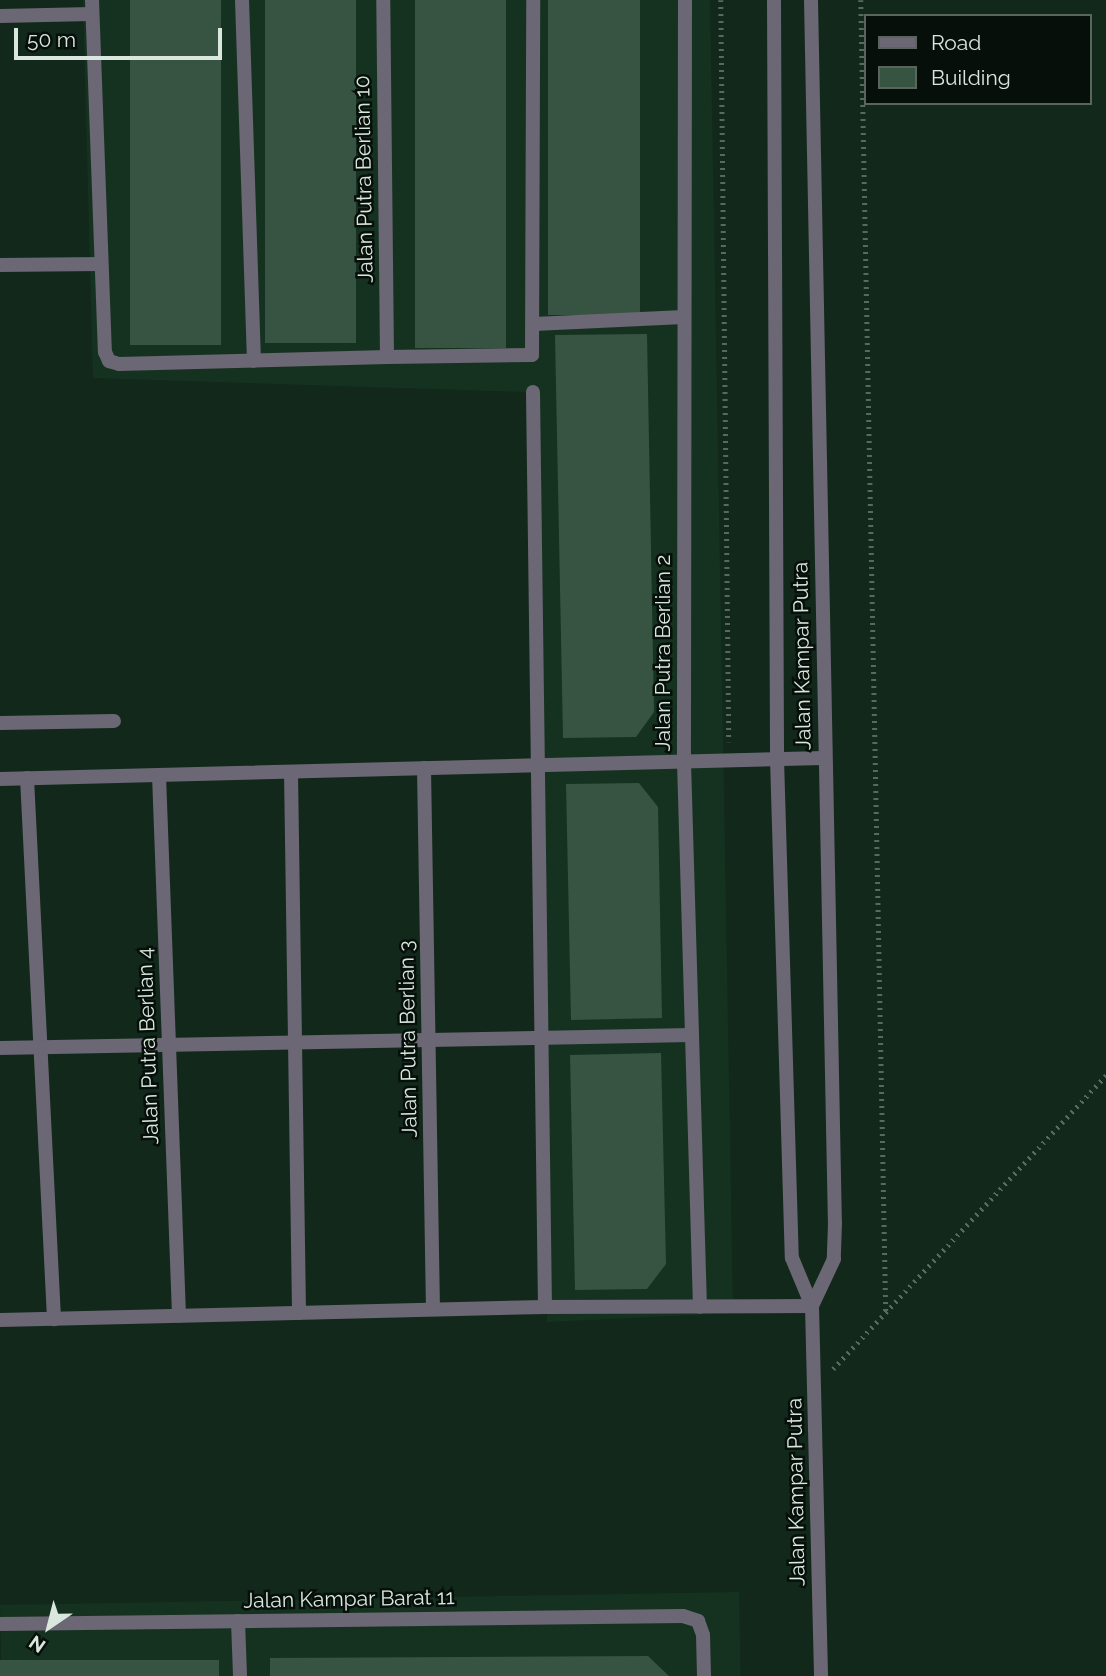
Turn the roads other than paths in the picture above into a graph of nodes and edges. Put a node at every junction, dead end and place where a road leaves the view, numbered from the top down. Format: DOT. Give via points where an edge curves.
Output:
graph roads {
  1 [pos="242,0"];
  2 [pos="383,0"];
  3 [pos="533,0"];
  4 [pos="685,0"];
  5 [pos="774,0"];
  6 [pos="811,0"];
  7 [pos="92,7"];
  8 [pos="0,16"];
  9 [pos="101,264"];
  10 [pos="0,265"];
  11 [pos="684,317"];
  12 [pos="534,324"];
  13 [pos="387,357"];
  14 [pos="254,361"];
  15 [pos="533,391"];
  16 [pos="114,721"];
  17 [pos="0,723"];
  18 [pos="824,758"];
  19 [pos="777,759"];
  20 [pos="684,762"];
  21 [pos="538,765"];
  22 [pos="424,768"];
  23 [pos="291,772"];
  24 [pos="159,775"];
  25 [pos="27,778"];
  26 [pos="0,779"];
  27 [pos="692,1035"];
  28 [pos="541,1038"];
  29 [pos="429,1040"];
  30 [pos="295,1042"];
  31 [pos="169,1045"];
  32 [pos="40,1047"];
  33 [pos="0,1048"];
  34 [pos="812,1306"];
  35 [pos="545,1307"];
  36 [pos="700,1307"];
  37 [pos="433,1310"];
  38 [pos="299,1313"];
  39 [pos="179,1316"];
  40 [pos="54,1319"];
  41 [pos="0,1320"];
  42 [pos="238,1621"];
  43 [pos="0,1623"];
  44 [pos="240,1676"];
  45 [pos="704,1676"];
  46 [pos="821,1676"];
  1 -- 14 [label="street"];
  2 -- 13 [label="street, Jalan Putra Berlian 10"];
  3 -- 12 [label="street"];
  4 -- 11 [label="street, Jalan Putra Berlian 2"];
  5 -- 19 [label="street, Jalan Kampar Putra"];
  6 -- 18 [label="street, Jalan Kampar Putra"];
  7 -- 8 [label="street"];
  7 -- 9 [label="street"];
  9 -- 10 [label="street"];
  9 -- 14 [label="street" via="104,352 109,361"];
  11 -- 12 [label="street"];
  11 -- 20 [label="street, Jalan Putra Berlian 2"];
  12 -- 13 [label="street" via="532,355"];
  13 -- 14 [label="street"];
  15 -- 21 [label="street"];
  16 -- 17 [label="street"];
  18 -- 19 [label="street"];
  18 -- 34 [label="street, Jalan Kampar Putra" via="834,1259"];
  19 -- 20 [label="street"];
  19 -- 34 [label="street, Jalan Kampar Putra" via="792,1258"];
  20 -- 21 [label="street"];
  20 -- 27 [label="street, Jalan Putra Berlian 2"];
  21 -- 22 [label="street"];
  21 -- 28 [label="street"];
  22 -- 23 [label="street"];
  22 -- 29 [label="street, Jalan Putra Berlian 3"];
  23 -- 24 [label="street"];
  23 -- 30 [label="street"];
  24 -- 25 [label="street"];
  24 -- 31 [label="street, Jalan Putra Berlian 4"];
  25 -- 26 [label="street"];
  25 -- 32 [label="street"];
  27 -- 28 [label="street"];
  27 -- 36 [label="street, Jalan Putra Berlian 2"];
  28 -- 29 [label="street"];
  28 -- 35 [label="street"];
  29 -- 30 [label="street"];
  29 -- 37 [label="street, Jalan Putra Berlian 3"];
  30 -- 31 [label="street"];
  30 -- 38 [label="street"];
  31 -- 32 [label="street"];
  31 -- 39 [label="street, Jalan Putra Berlian 4"];
  32 -- 33 [label="street"];
  32 -- 40 [label="street"];
  34 -- 36 [label="street"];
  34 -- 46 [label="street, Jalan Kampar Putra"];
  35 -- 36 [label="street"];
  35 -- 37 [label="street"];
  37 -- 38 [label="street"];
  38 -- 39 [label="street"];
  39 -- 40 [label="street"];
  40 -- 41 [label="street"];
  42 -- 43 [label="street, Jalan Kampar Barat 11"];
  42 -- 44 [label="street"];
  42 -- 45 [label="street, Jalan Kampar Barat 11" via="683,1616 698,1621"];
}
